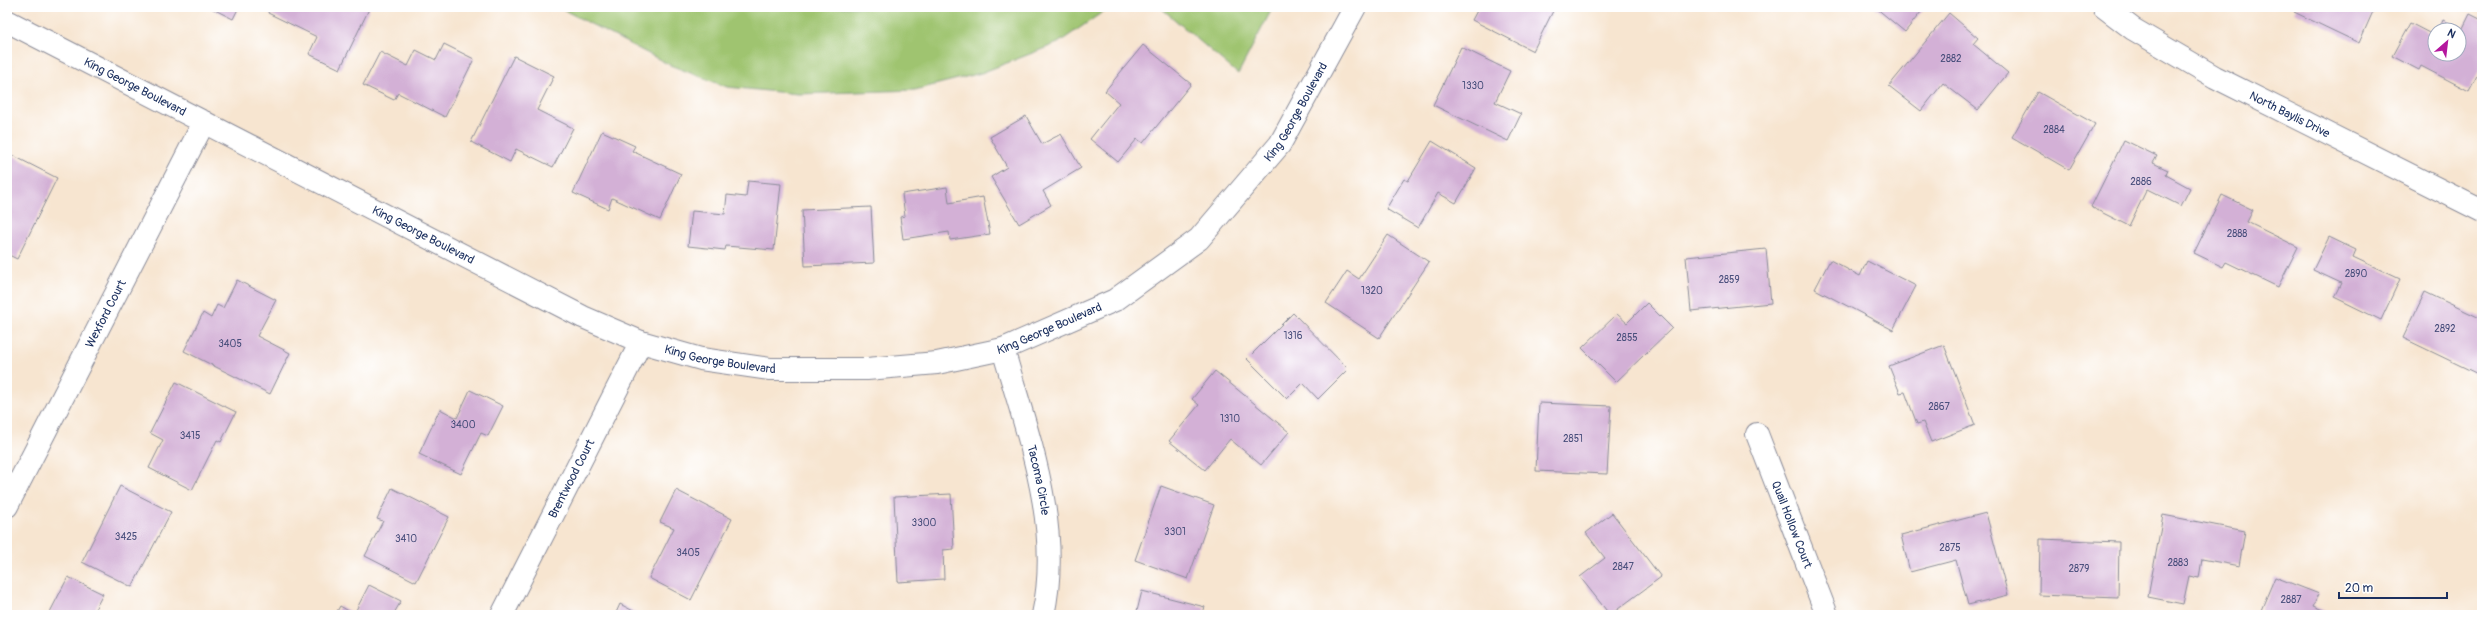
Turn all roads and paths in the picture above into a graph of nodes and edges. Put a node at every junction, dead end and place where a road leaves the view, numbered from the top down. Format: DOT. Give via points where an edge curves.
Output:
graph roads {
  1 [pos="1355,7"];
  2 [pos="2104,7"];
  3 [pos="7,21"];
  4 [pos="204,122"];
  5 [pos="2482,211"];
  6 [pos="641,342"];
  7 [pos="1003,349"];
  8 [pos="1757,434"];
  9 [pos="7,506"];
  10 [pos="502,615"];
  11 [pos="1043,615"];
  12 [pos="1827,615"];
  1 -- 7 [label="street, King George Boulevard" via="1280,144 1199,239 1115,300"];
  2 -- 5 [label="street, North Baylis Drive" via="2133,29 2215,77"];
  3 -- 4 [label="street, King George Boulevard"];
  4 -- 6 [label="street, King George Boulevard" via="583,317"];
  4 -- 9 [label="street, Wexford Court"];
  6 -- 7 [label="street, King George Boulevard" via="701,359 770,369 867,369 929,364"];
  6 -- 10 [label="street, Brentwood Court"];
  7 -- 11 [label="street, Tacoma Circle" via="1035,463 1049,526 1047,597"];
  8 -- 12 [label="street, Quail Hollow Court"];
}
